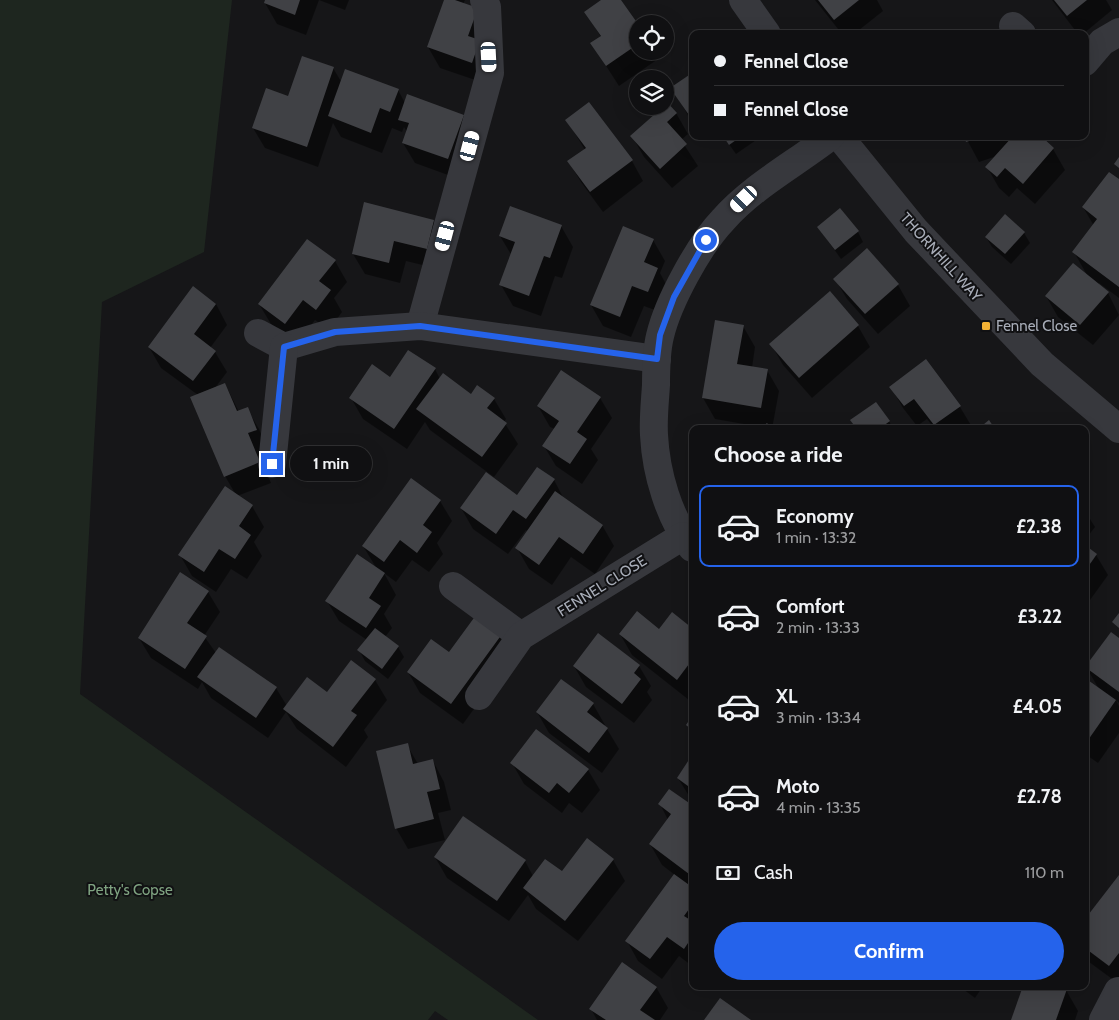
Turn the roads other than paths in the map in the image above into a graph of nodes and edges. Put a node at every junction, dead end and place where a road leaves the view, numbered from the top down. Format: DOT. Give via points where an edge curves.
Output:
graph roads {
  1 [pos="484,0"];
  2 [pos="743,0"];
  3 [pos="764,30"];
  4 [pos="1119,32"];
  5 [pos="1089,57"];
  6 [pos="825,140"];
  7 [pos="843,140"];
  8 [pos="420,326"];
  9 [pos="258,333"];
  10 [pos="284,347"];
  11 [pos="657,359"];
  12 [pos="1119,429"];
  13 [pos="272,464"];
  14 [pos="688,542"];
  15 [pos="453,586"];
  16 [pos="521,636"];
  17 [pos="479,696"];
  18 [pos="1118,991"];
  19 [pos="1103,1020"];
  1 -- 8 [label="street" via="490,73"];
  2 -- 3 [label="street"];
  4 -- 5 [label="street" via="1102,42"];
  6 -- 11 [label="street, FENNEL CLOSE" via="744,199 706,240 674,297 660,335"];
  7 -- 12 [label="street, THORNHILL WAY" via="916,231 1042,364"];
  8 -- 10 [label="street" via="335,332"];
  8 -- 11 [label="street"];
  9 -- 10 [label="street"];
  10 -- 13 [label="street"];
  11 -- 14 [label="street, FENNEL CLOSE" via="654,435 659,467 669,506"];
  14 -- 16 [label="street, FENNEL CLOSE"];
  15 -- 16 [label="street"];
  16 -- 17 [label="street, FENNEL CLOSE"];
  18 -- 19 [label="street"];
}
